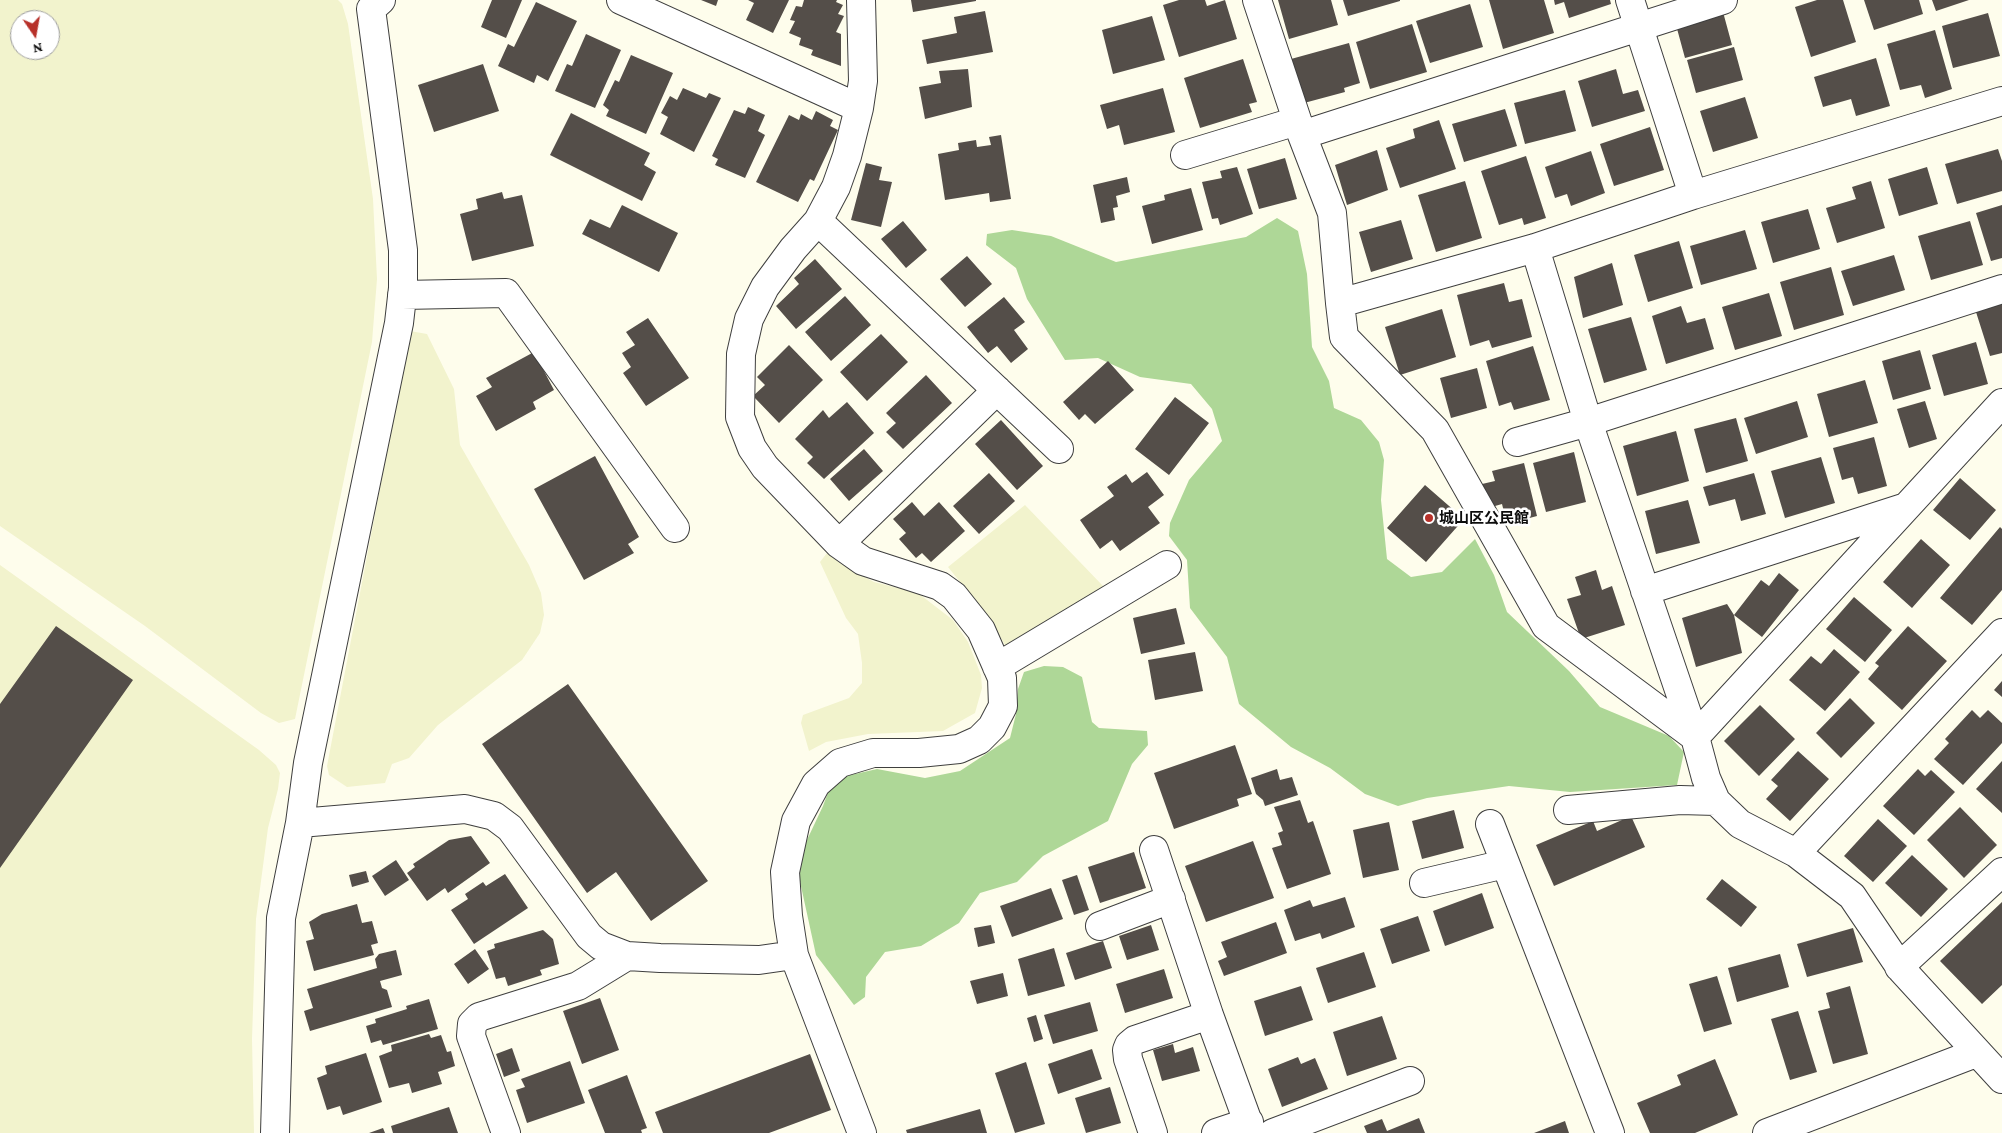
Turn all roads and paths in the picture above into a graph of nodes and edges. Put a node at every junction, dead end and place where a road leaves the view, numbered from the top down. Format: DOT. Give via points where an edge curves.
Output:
graph roads {
  1 [pos="381,0"];
  2 [pos="621,0"];
  3 [pos="861,0"];
  4 [pos="1257,0"];
  5 [pos="1630,0"];
  6 [pos="1723,0"];
  7 [pos="1639,28"];
  8 [pos="2002,101"];
  9 [pos="858,108"];
  10 [pos="1300,128"];
  11 [pos="1185,155"];
  12 [pos="1693,195"];
  13 [pos="818,221"];
  14 [pos="1535,248"];
  15 [pos="2002,289"];
  16 [pos="402,295"];
  17 [pos="1340,303"];
  18 [pos="997,390"];
  19 [pos="2002,403"];
  20 [pos="1588,422"];
  21 [pos="1517,442"];
  22 [pos="1059,450"];
  23 [pos="1908,507"];
  24 [pos="675,528"];
  25 [pos="839,544"];
  26 [pos="1167,565"];
  27 [pos="1645,590"];
  28 [pos="2002,633"];
  29 [pos="997,667"];
  30 [pos="1694,737"];
  31 [pos="1716,801"];
  32 [pos="1568,810"];
  33 [pos="300,823"];
  34 [pos="1490,824"];
  35 [pos="1154,850"];
  36 [pos="1796,853"];
  37 [pos="1505,864"];
  38 [pos="2002,872"];
  39 [pos="1424,883"];
  40 [pos="1171,899"];
  41 [pos="1100,926"];
  42 [pos="794,955"];
  43 [pos="627,956"];
  44 [pos="1899,966"];
  45 [pos="1209,1015"];
  46 [pos="1976,1053"];
  47 [pos="2002,1079"];
  48 [pos="1410,1081"];
  49 [pos="1258,1129"];
  50 [pos="275,1133"];
  51 [pos="506,1133"];
  52 [pos="862,1133"];
  53 [pos="1153,1133"];
  54 [pos="1216,1133"];
  55 [pos="1610,1133"];
  56 [pos="1767,1133"];
  1 -- 16 [label="street" via="371,9 403,250"];
  2 -- 9 [label="street"];
  3 -- 9 [label="street" via="863,80"];
  4 -- 10 [label="street"];
  5 -- 7 [label="street"];
  6 -- 7 [label="street"];
  7 -- 10 [label="street"];
  7 -- 12 [label="street"];
  8 -- 12 [label="street"];
  9 -- 13 [label="street" via="847,156 836,187"];
  10 -- 11 [label="street"];
  10 -- 17 [label="street" via="1332,213"];
  12 -- 14 [label="street"];
  13 -- 18 [label="street"];
  13 -- 25 [label="street" via="765,286 749,320 741,354 740,418 752,448 765,467"];
  14 -- 17 [label="street"];
  14 -- 20 [label="street"];
  15 -- 20 [label="street"];
  16 -- 24 [label="street" via="506,293"];
  16 -- 33 [label="street" via="400,324 308,763"];
  17 -- 30 [label="street" via="1344,337 1435,430 1546,626"];
  18 -- 22 [label="street"];
  18 -- 25 [label="street"];
  19 -- 23 [label="street"];
  20 -- 21 [label="street"];
  20 -- 27 [label="street"];
  23 -- 27 [label="street"];
  23 -- 30 [label="street"];
  25 -- 29 [label="street" via="863,561 940,586 954,596 981,630"];
  26 -- 29 [label="street"];
  27 -- 30 [label="street"];
  28 -- 36 [label="street"];
  29 -- 42 [label="street" via="1002,678 1003,706 992,727 979,740 958,749 873,753 840,763 816,784 796,821 786,872"];
  30 -- 31 [label="street"];
  31 -- 32 [label="street" via="1680,800"];
  31 -- 36 [label="street" via="1740,824"];
  33 -- 43 [label="street" via="465,809 494,816 510,828 589,936 602,946"];
  33 -- 50 [label="street" via="281,918"];
  34 -- 37 [label="street"];
  35 -- 40 [label="street"];
  36 -- 44 [label="street" via="1852,896"];
  37 -- 39 [label="street"];
  37 -- 55 [label="street"];
  38 -- 44 [label="street"];
  40 -- 41 [label="street"];
  40 -- 45 [label="street"];
  42 -- 43 [label="street" via="759,960"];
  42 -- 52 [label="street"];
  43 -- 51 [label="street" via="578,986 479,1017 472,1024 471,1036"];
  44 -- 46 [label="street"];
  45 -- 49 [label="street"];
  45 -- 53 [label="street" via="1129,1045 1128,1060"];
  46 -- 47 [label="street"];
  46 -- 56 [label="street"];
  48 -- 49 [label="street"];
  49 -- 54 [label="street"];
}
